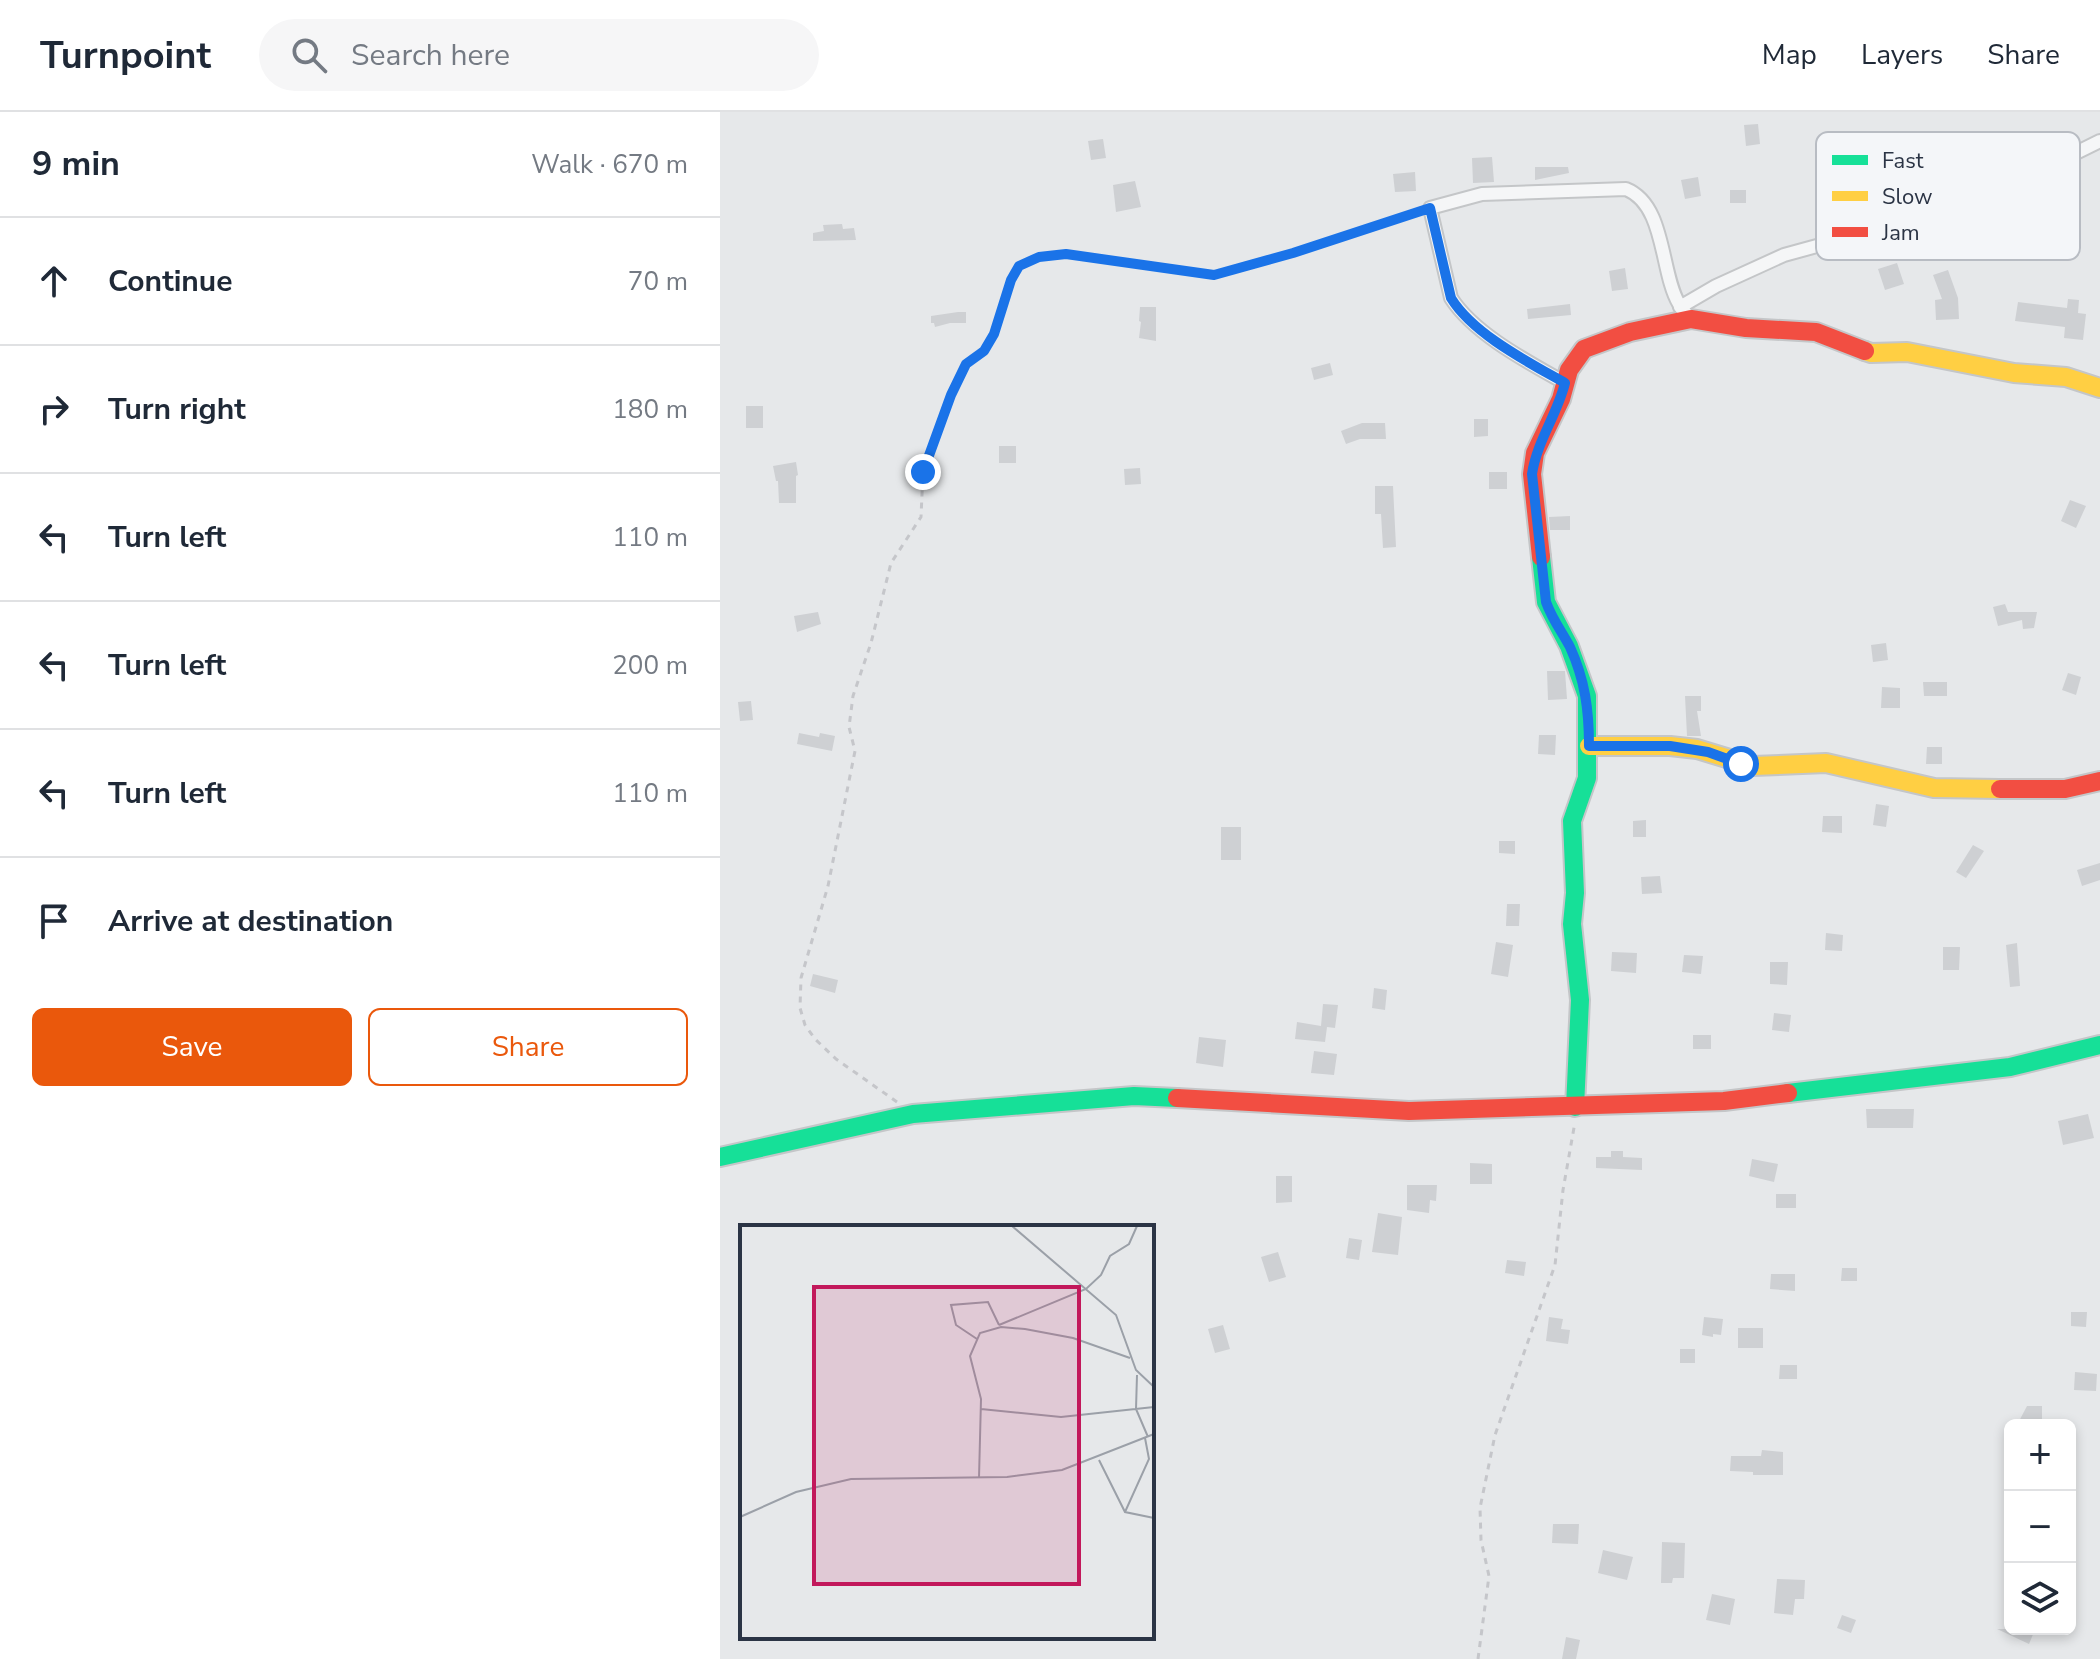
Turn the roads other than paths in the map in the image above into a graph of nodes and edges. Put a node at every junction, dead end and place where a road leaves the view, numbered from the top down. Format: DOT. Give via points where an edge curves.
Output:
graph roads {
  1 [pos="2100,141"];
  2 [pos="2080,151"];
  3 [pos="1816,246"];
  4 [pos="1686,313"];
  5 [pos="1565,383"];
  6 [pos="2100,388"];
  7 [pos="1589,746"];
  8 [pos="2100,781"];
  9 [pos="2100,1045"];
  10 [pos="1575,1107"];
  11 [pos="720,1157"];
  1 -- 2 [label="street"];
  3 -- 4 [label="street" via="1716,286"];
  4 -- 5 [label="street" via="1584,349"];
  4 -- 5 [label="street" via="1649,210 1641,197 1626,189 1482,194 1430,208 1458,309 1468,321"];
  4 -- 6 [label="street" via="1746,328 1816,332 1871,353 1907,352 2014,373 2066,377"];
  5 -- 7 [label="street" via="1535,453 1532,474 1546,602 1587,696"];
  7 -- 8 [label="street" via="1684,748 1753,766 1826,763 1934,788 2065,789"];
  7 -- 10 [label="street" via="1587,778 1572,821 1572,924 1580,1000"];
  9 -- 10 [label="street" via="2010,1067 1724,1101"];
  10 -- 11 [label="street" via="1409,1111 1134,1096 913,1114"];
}
